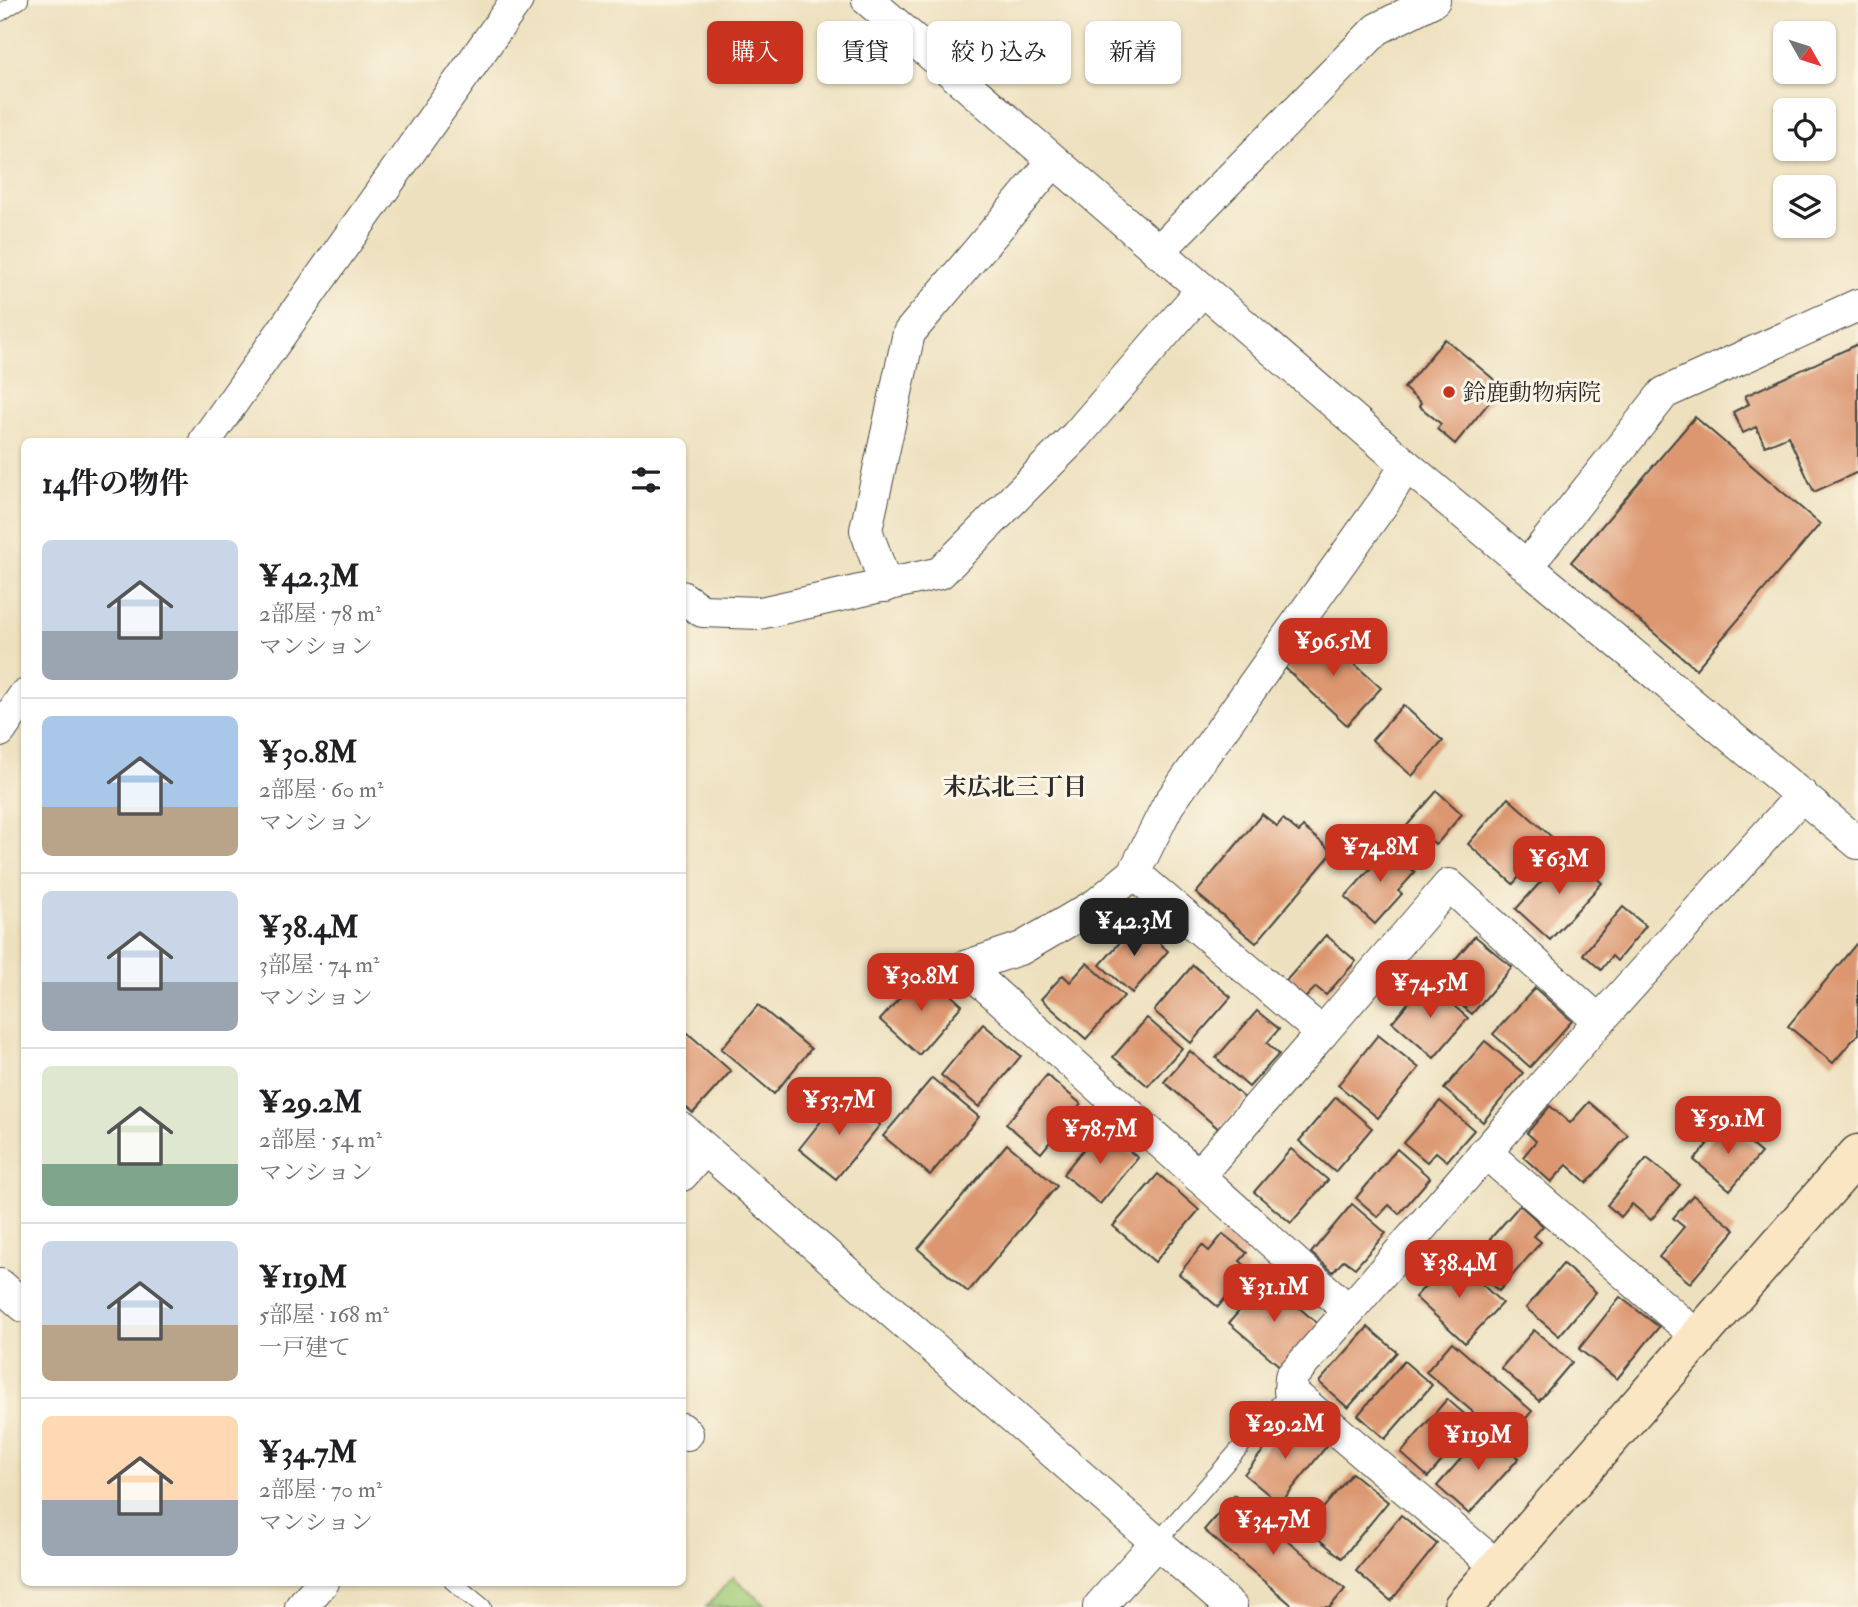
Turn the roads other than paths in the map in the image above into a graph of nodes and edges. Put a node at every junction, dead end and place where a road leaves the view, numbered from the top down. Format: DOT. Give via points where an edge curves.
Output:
graph roads {
  1 [pos="20,0"];
  2 [pos="517,0"];
  3 [pos="868,0"];
  4 [pos="1434,0"];
  5 [pos="0,13"];
  6 [pos="1053,162"];
  7 [pos="1158,251"];
  8 [pos="1202,290"];
  9 [pos="1858,305"];
  10 [pos="207,438"];
  11 [pos="1406,465"];
  12 [pos="1528,565"];
  13 [pos="886,586"];
  14 [pos="686,600"];
  15 [pos="21,700"];
  16 [pos="0,731"];
  17 [pos="1802,795"];
  18 [pos="1858,843"];
  19 [pos="1133,873"];
  20 [pos="1599,1021"];
  21 [pos="1322,1033"];
  22 [pos="694,1139"];
  23 [pos="1485,1152"];
  24 [pos="1858,1154"];
  25 [pos="686,1163"];
  26 [pos="1198,1176"];
  27 [pos="0,1285"];
  28 [pos="21,1303"];
  29 [pos="1349,1311"];
  30 [pos="1698,1336"];
  31 [pos="1290,1391"];
  32 [pos="1157,1542"];
  33 [pos="1498,1567"];
  34 [pos="319,1586"];
  35 [pos="458,1586"];
  36 [pos="301,1607"];
  37 [pos="483,1607"];
  38 [pos="1099,1607"];
  39 [pos="1231,1607"];
  40 [pos="1463,1607"];
  1 -- 5 [label="lane"];
  2 -- 10 [label="street"];
  3 -- 6 [label="street"];
  4 -- 7 [label="street" via="1377,29"];
  6 -- 7 [label="street"];
  6 -- 13 [label="street" via="909,333 866,530"];
  7 -- 8 [label="street"];
  8 -- 11 [label="street"];
  8 -- 13 [label="street" via="1076,436 940,573"];
  9 -- 12 [label="street" via="1664,393"];
  11 -- 12 [label="street"];
  11 -- 19 [label="street" via="1168,805"];
  12 -- 17 [label="street"];
  13 -- 14 [label="street" via="760,613 702,611"];
  15 -- 16 [label="street"];
  17 -- 18 [label="street"];
  17 -- 20 [label="street"];
  19 -- 21 [label="street"];
  19 -- 26 [label="street" via="1097,904 1022,948 965,967"];
  20 -- 21 [label="street" via="1449,885"];
  20 -- 23 [label="street"];
  21 -- 26 [label="street"];
  22 -- 25 [label="street"];
  22 -- 32 [label="street"];
  23 -- 29 [label="street"];
  23 -- 30 [label="street"];
  24 -- 30 [label="street"];
  26 -- 29 [label="street"];
  27 -- 28 [label="street"];
  29 -- 31 [label="street" via="1291,1377"];
  30 -- 33 [label="street"];
  31 -- 32 [label="lane"];
  31 -- 33 [label="street"];
  32 -- 38 [label="street"];
  32 -- 39 [label="street"];
  33 -- 40 [label="street"];
  34 -- 36 [label="street"];
  35 -- 37 [label="lane"];
}
